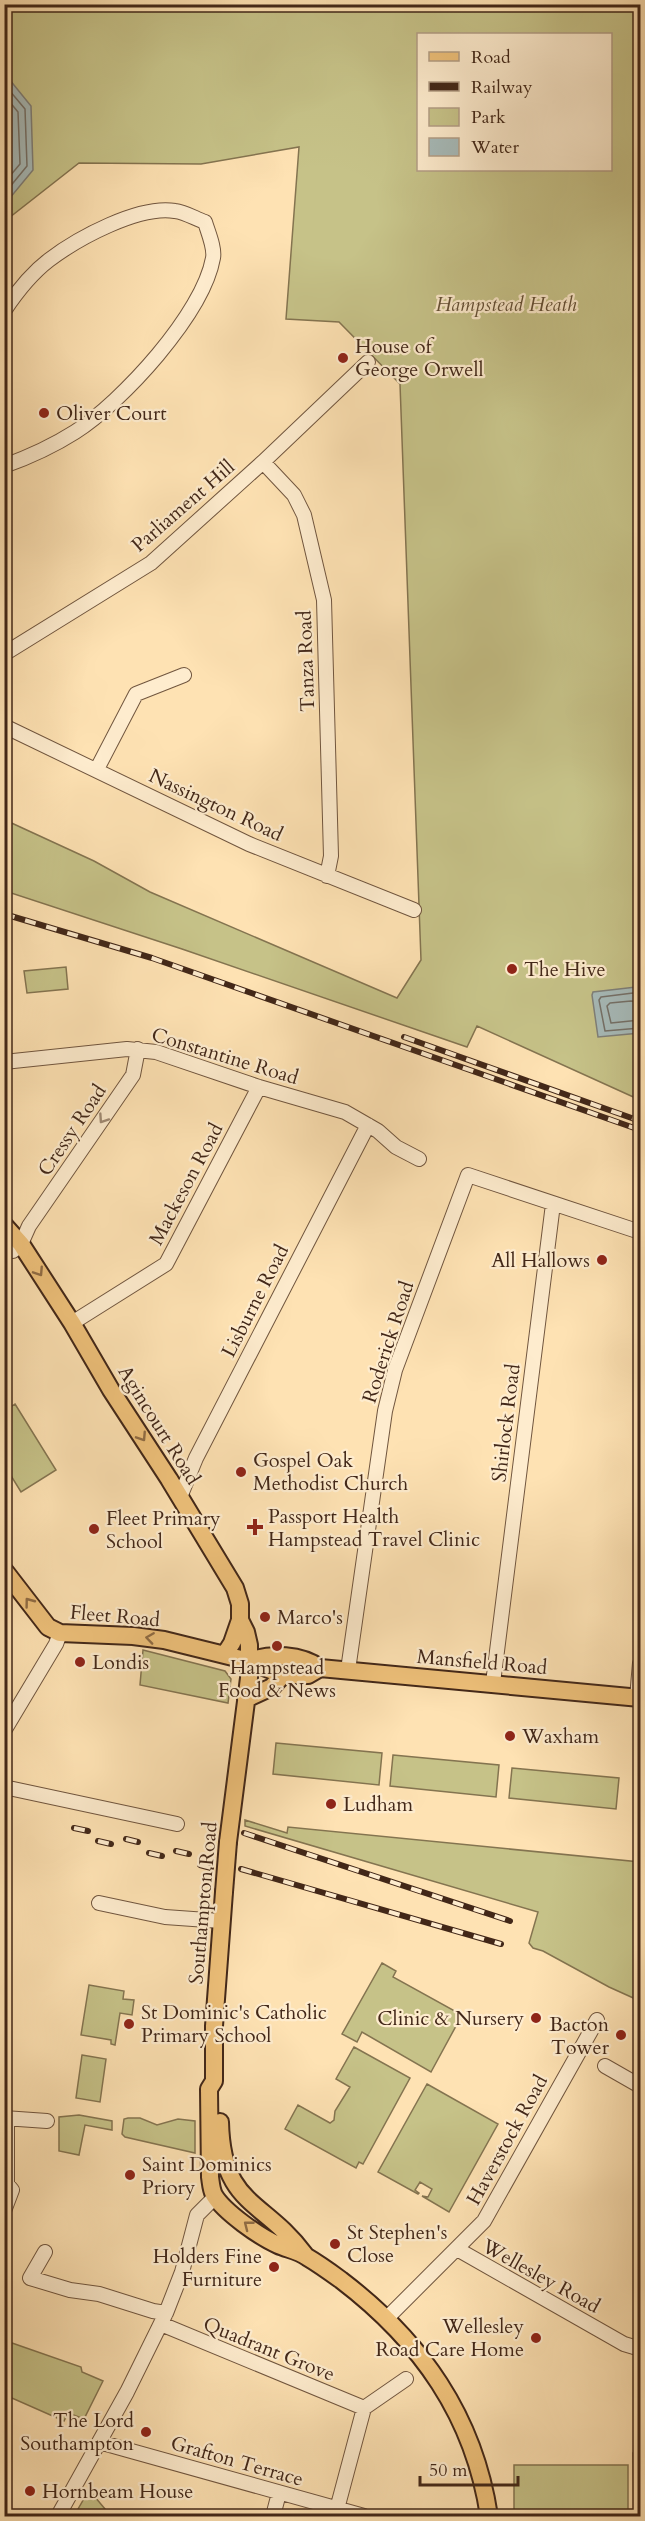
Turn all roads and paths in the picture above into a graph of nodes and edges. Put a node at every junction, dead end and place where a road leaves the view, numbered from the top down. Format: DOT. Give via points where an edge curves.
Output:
graph roads {
  1 [pos="4,311"];
  2 [pos="368,362"];
  3 [pos="263,462"];
  4 [pos="4,465"];
  5 [pos="4,654"];
  6 [pos="184,675"];
  7 [pos="4,726"];
  8 [pos="98,769"];
  9 [pos="327,876"];
  10 [pos="414,910"];
  11 [pos="138,1049"];
  12 [pos="4,1062"];
  13 [pos="259,1087"];
  14 [pos="368,1125"];
  15 [pos="419,1159"];
  16 [pos="553,1204"];
  17 [pos="4,1225"];
  18 [pos="640,1232"];
  19 [pos="21,1244"];
  20 [pos="4,1251"];
  21 [pos="72,1323"];
  22 [pos="180,1497"];
  23 [pos="4,1570"];
  24 [pos="240,1620"];
  25 [pos="60,1633"];
  26 [pos="225,1654"];
  27 [pos="249,1660"];
  28 [pos="640,1663"];
  29 [pos="320,1668"];
  30 [pos="348,1670"];
  31 [pos="283,1675"];
  32 [pos="493,1683"];
  33 [pos="639,1698"];
  34 [pos="246,1699"];
  35 [pos="5,1728"];
  36 [pos="4,1788"];
  37 [pos="177,1824"];
  38 [pos="99,1903"];
  39 [pos="221,1921"];
  40 [pos="597,2020"];
  41 [pos="605,2066"];
  42 [pos="217,2085"];
  43 [pos="640,2086"];
  44 [pos="6,2118"];
  45 [pos="47,2121"];
  46 [pos="215,2197"];
  47 [pos="4,2211"];
  48 [pos="457,2248"];
  49 [pos="45,2252"];
  50 [pos="305,2255"];
  51 [pos="164,2319"];
  52 [pos="386,2319"];
  53 [pos="640,2346"];
  54 [pos="427,2366"];
  55 [pos="364,2408"];
  56 [pos="99,2442"];
  57 [pos="279,2493"];
  58 [pos="337,2509"];
  59 [pos="58,2517"];
  60 [pos="273,2517"];
  61 [pos="364,2517"];
  62 [pos="489,2517"];
  1 -- 4 [label="street" via="49,260 134,214 175,211 205,222 214,256 202,292 155,358 124,391 76,431 32,456"];
  2 -- 3 [label="street, Parliament Hill"];
  3 -- 5 [label="street, Parliament Hill" via="150,563"];
  3 -- 9 [label="street, Tanza Road" via="294,495 304,515 324,600 331,856"];
  6 -- 8 [label="street" via="136,694"];
  7 -- 8 [label="street, Nassington Road"];
  8 -- 9 [label="street, Nassington Road" via="249,844"];
  9 -- 10 [label="street, Nassington Road"];
  11 -- 12 [label="street, Constantine Road"];
  11 -- 13 [label="street, Constantine Road"];
  11 -- 19 [label="street, Cressy Road, one-way" via="133,1075 29,1226"];
  13 -- 14 [label="street, Constantine Road" via="345,1112"];
  13 -- 21 [label="street, Mackeson Road" via="166,1264"];
  14 -- 15 [label="street, Constantine Road"];
  14 -- 22 [label="street, Lisburne Road" via="196,1458"];
  16 -- 18 [label="street"];
  16 -- 30 [label="street, Roderick Road" via="468,1175 395,1370 385,1411"];
  16 -- 32 [label="street, Shirlock Road"];
  17 -- 19 [label="main road, Agincourt Road"];
  19 -- 20 [label="street" via="13,1251"];
  19 -- 21 [label="main road, Agincourt Road, one-way"];
  21 -- 22 [label="main road, Agincourt Road, one-way"];
  22 -- 24 [label="main road, Agincourt Road" via="235,1588"];
  25 -- 23 [label="main road, Fleet Road, one-way" via="48,1627"];
  24 -- 26 [label="main road"];
  24 -- 27 [label="main road, Agincourt Road" via="246,1632"];
  26 -- 25 [label="main road, Fleet Road, one-way" via="133,1636"];
  25 -- 35 [label="street"];
  26 -- 27 [label="main road, Fleet Road"];
  27 -- 29 [label="main road, Mansfield Road" via="266,1655 309,1660"];
  27 -- 31 [label="main road, Mansfield Road"];
  27 -- 34 [label="main road, Southampton Road"];
  28 -- 33 [label="street"];
  29 -- 30 [label="main road, Mansfield Road"];
  29 -- 31 [label="main road, Mansfield Road" via="308,1675"];
  30 -- 32 [label="main road, Mansfield Road"];
  31 -- 34 [label="main road" via="272,1687"];
  32 -- 33 [label="main road, Mansfield Road"];
  34 -- 39 [label="main road, Southampton Road, bridge"];
  36 -- 37 [label="street"];
  38 -- 39 [label="street" via="165,1917"];
  39 -- 42 [label="main road, Southampton Road" via="214,2026"];
  40 -- 48 [label="street, Haverstock Road" via="489,2215"];
  41 -- 43 [label="street"];
  42 -- 46 [label="main road, Southampton Road" via="209,2089 210,2177"];
  42 -- 50 [label="main road" via="224,2164 250,2203 296,2242"];
  44 -- 45 [label="street"];
  44 -- 47 [label="street" via="7,2184 12,2190"];
  50 -- 46 [label="main road, one-way" via="262,2236"];
  46 -- 51 [label="street" via="197,2215"];
  48 -- 52 [label="street, Haverstock Road"];
  48 -- 53 [label="street, Wellesley Road" via="624,2344"];
  49 -- 51 [label="street, Quadrant Grove" via="30,2278 99,2294 153,2311"];
  50 -- 52 [label="main road"];
  51 -- 55 [label="street, Quadrant Grove"];
  51 -- 56 [label="street"];
  52 -- 54 [label="main road"];
  54 -- 55 [label="street"];
  54 -- 62 [label="main road" via="461,2421 484,2483"];
  55 -- 58 [label="street"];
  56 -- 57 [label="street, Grafton Terrace"];
  56 -- 59 [label="street"];
  57 -- 58 [label="street, Grafton Terrace"];
  57 -- 60 [label="street"];
  58 -- 61 [label="street, Grafton Terrace"];
}
